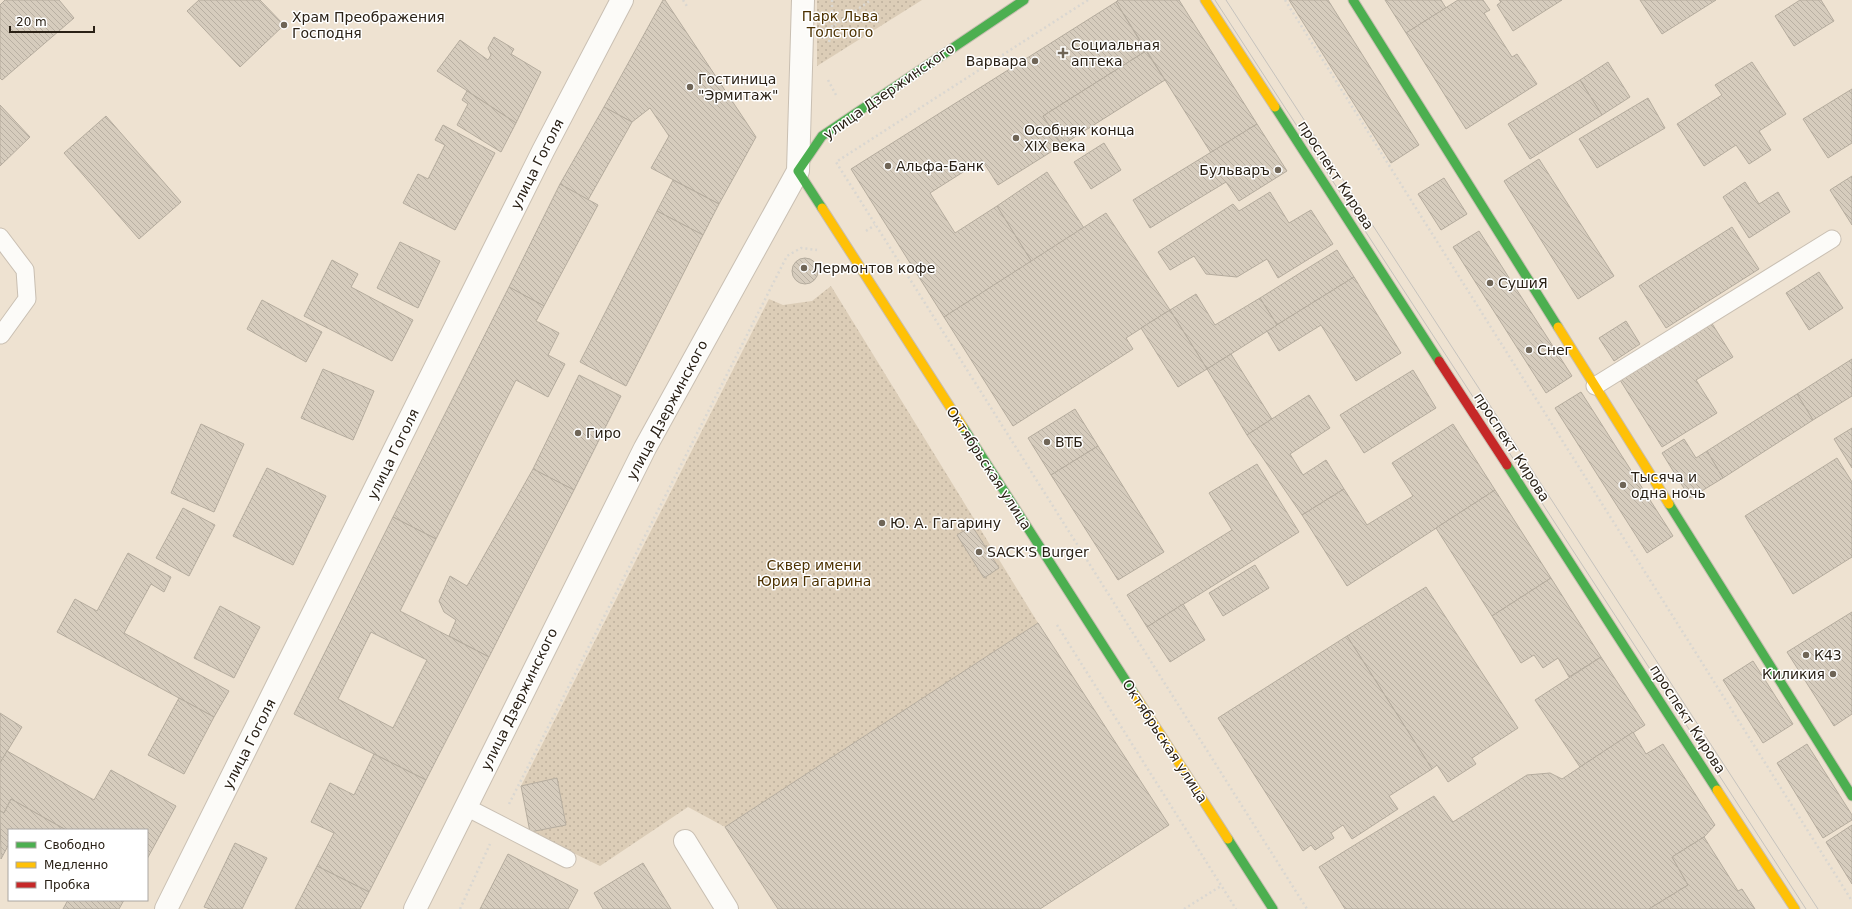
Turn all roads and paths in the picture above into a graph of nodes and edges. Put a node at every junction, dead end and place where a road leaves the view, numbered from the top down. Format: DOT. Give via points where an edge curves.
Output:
graph roads {
  1 [pos="622,0"];
  2 [pos="683,0"];
  3 [pos="803,0"];
  4 [pos="832,0"];
  5 [pos="871,0"];
  6 [pos="1024,0"];
  7 [pos="1088,0"];
  8 [pos="1205,0"];
  9 [pos="1285,0"];
  10 [pos="1353,0"];
  11 [pos="688,8"];
  12 [pos="798,171"];
  13 [pos="0,237"];
  14 [pos="1832,239"];
  15 [pos="820,253"];
  16 [pos="1,335"];
  17 [pos="1595,386"];
  18 [pos="1056,624"];
  19 [pos="1852,796"];
  20 [pos="466,806"];
  21 [pos="500,823"];
  22 [pos="685,841"];
  23 [pos="567,859"];
  24 [pos="1222,886"];
  25 [pos="1852,901"];
  26 [pos="166,909"];
  27 [pos="415,909"];
  28 [pos="460,909"];
  29 [pos="727,909"];
  30 [pos="1184,909"];
  31 [pos="1236,909"];
  32 [pos="1273,909"];
  33 [pos="1307,909"];
  34 [pos="1795,909"];
  1 -- 26 [label="street, улица Гоголя" via="543,151"];
  2 -- 11 [label="path"];
  3 -- 12 [label="street"];
  4 -- 5 [label="path" via="832,27"];
  6 -- 12 [label="street, улица Дзержинского" via="822,136"];
  7 -- 33 [label="path" via="836,162"];
  8 -- 34 [label="street, проспект Кирова"];
  9 -- 25 [label="path"];
  10 -- 17 [label="street"];
  12 -- 20 [label="street, улица Дзержинского" via="645,448"];
  12 -- 32 [label="street, Октябрьская улица"];
  13 -- 16 [label="lane" via="25,270 27,299"];
  14 -- 17 [label="lane"];
  15 -- 21 [label="path" via="815,249 802,248 787,256"];
  17 -- 19 [label="street"];
  18 -- 24 [label="path"];
  20 -- 21 [label="lane"];
  20 -- 27 [label="street, улица Дзержинского"];
  21 -- 23 [label="lane"];
  21 -- 28 [label="path"];
  22 -- 29 [label="street"];
  24 -- 30 [label="path"];
  24 -- 31 [label="path"];
}
